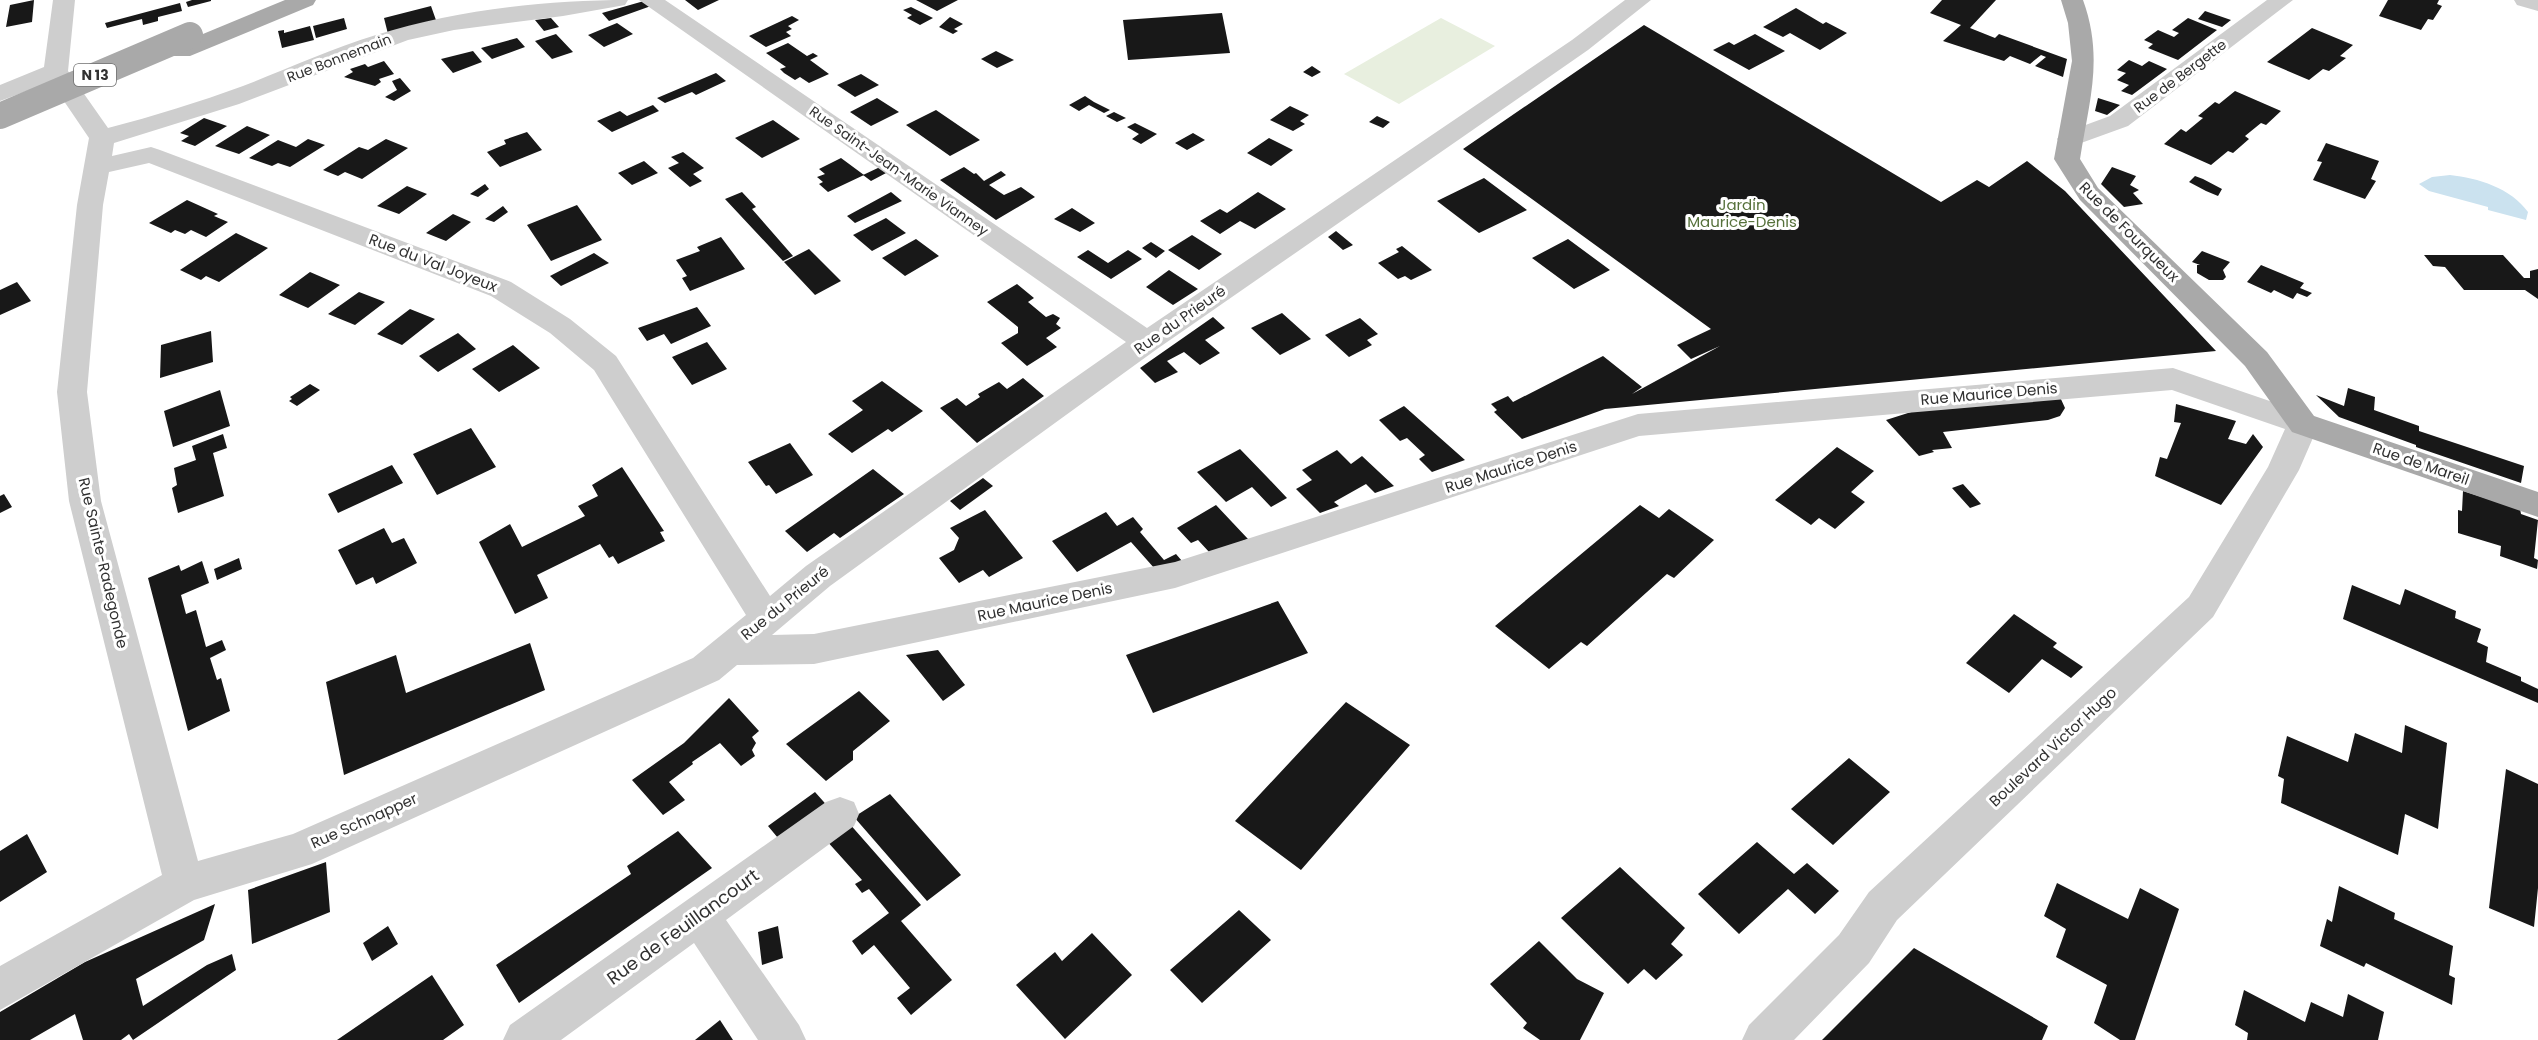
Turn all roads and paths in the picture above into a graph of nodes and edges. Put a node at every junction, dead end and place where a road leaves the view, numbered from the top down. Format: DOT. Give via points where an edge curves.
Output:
graph roads {
  1 [pos="64,0"];
  2 [pos="275,0"];
  3 [pos="305,0"];
  4 [pos="617,0"];
  5 [pos="650,0"];
  6 [pos="1640,0"];
  7 [pos="2072,0"];
  8 [pos="2282,0"];
  9 [pos="2525,0"];
  10 [pos="2538,4"];
  11 [pos="186,43"];
  12 [pos="56,71"];
  13 [pos="0,94"];
  14 [pos="0,116"];
  15 [pos="0,135"];
  16 [pos="2070,139"];
  17 [pos="100,153"];
  18 [pos="1147,342"];
  19 [pos="2303,424"];
  20 [pos="2538,505"];
  21 [pos="766,618"];
  22 [pos="727,650"];
  23 [pos="840,814"];
  24 [pos="184,884"];
  25 [pos="699,916"];
  26 [pos="0,989"];
  27 [pos="525,1040"];
  28 [pos="784,1040"];
  29 [pos="1764,1040"];
  1 -- 12 [label="street"];
  2 -- 11 [label="main road, N 13"];
  3 -- 11 [label="main road, N 13"];
  4 -- 17 [label="street, Rue Bonnemain" via="449,23 402,34 358,48"];
  5 -- 18 [label="street, Rue Saint-Jean-Marie Vianney"];
  6 -- 18 [label="street, Rue du Prieuré"];
  7 -- 16 [label="main road, Rue de Fourqueux" via="2080,23 2084,61"];
  8 -- 16 [label="street, Rue de Bergette" via="2119,122"];
  9 -- 10 [label="street"];
  11 -- 14 [label="main road, N 13, bridge"];
  11 -- 15 [label="main road, N 13"];
  12 -- 13 [label="street"];
  12 -- 17 [label="street"];
  16 -- 19 [label="main road, Rue de Fourqueux" via="2067,159 2078,180 2256,359"];
  17 -- 21 [label="street, Rue du Val Joyeux" via="151,155 501,289 560,326 604,363"];
  17 -- 24 [label="street, Rue Sainte-Radegonde" via="90,205 72,392 86,501"];
  18 -- 21 [label="street, Rue du Prieuré" via="818,576"];
  19 -- 20 [label="main road, Rue de Mareil"];
  19 -- 22 [label="street, Rue Maurice Denis" via="2173,379 1638,425 1174,575 814,649"];
  19 -- 29 [label="street, Boulevard Victor Hugo" via="2283,470 2201,607 1883,906 1854,949"];
  21 -- 22 [label="street, Rue du Prieuré"];
  22 -- 24 [label="street, Rue Schnapper" via="706,669 298,850"];
  23 -- 25 [label="street, Rue de Feuillancourt"];
  24 -- 26 [label="street, Rue Schnapper"];
  25 -- 27 [label="street, Rue de Feuillancourt"];
  25 -- 28 [label="street"];
}
